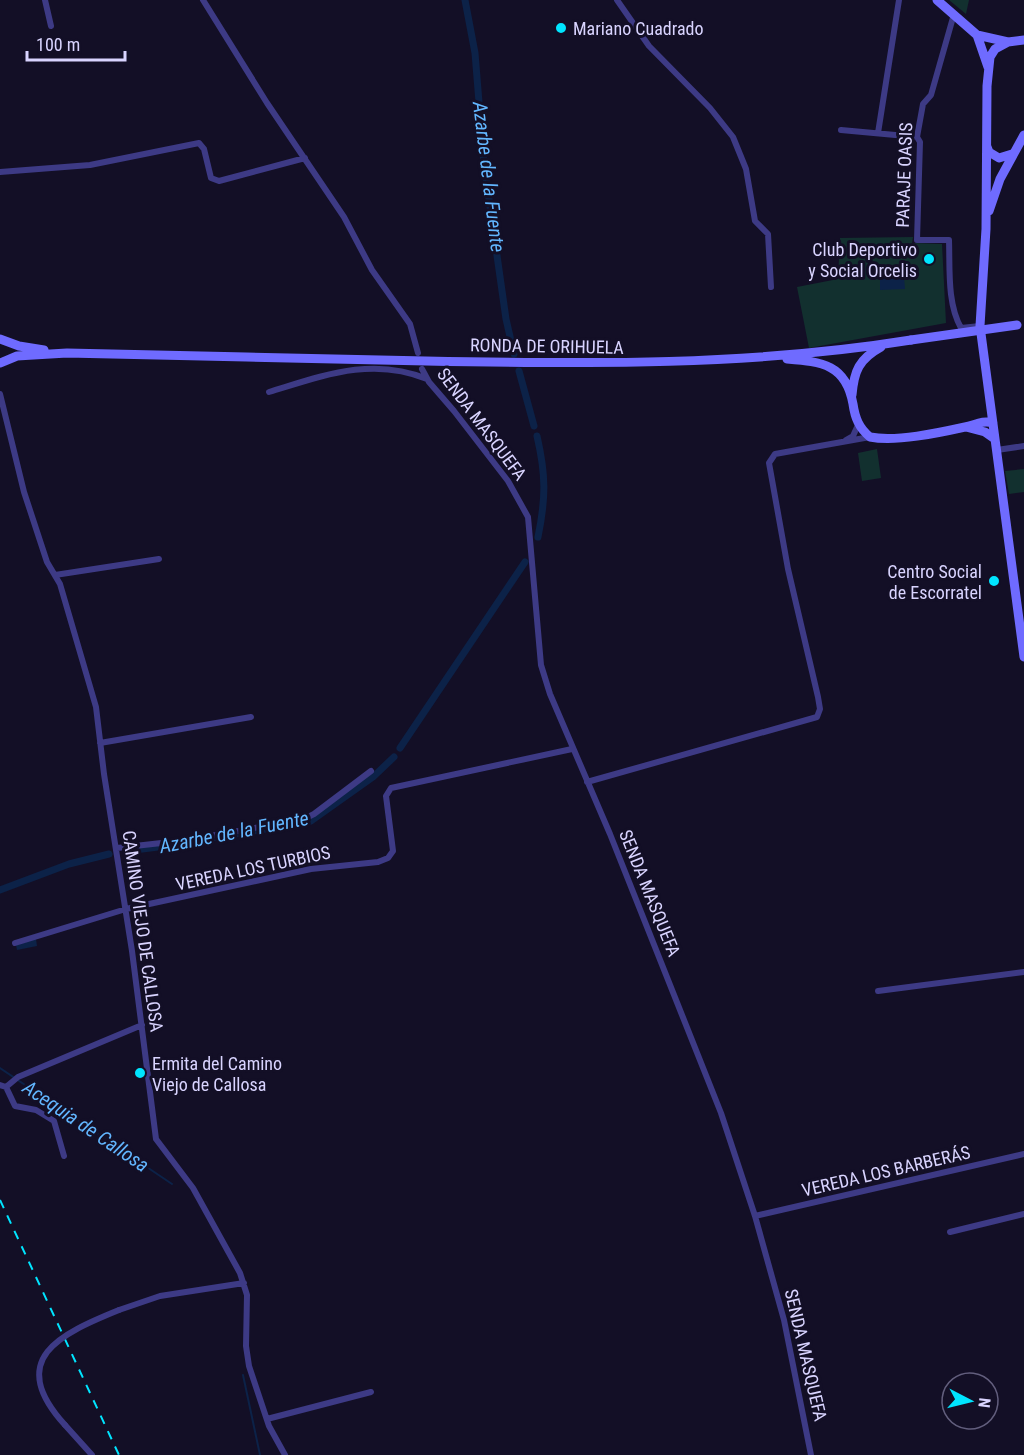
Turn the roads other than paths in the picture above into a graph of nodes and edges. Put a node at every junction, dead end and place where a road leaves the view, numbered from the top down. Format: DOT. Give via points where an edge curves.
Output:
graph roads {
  1 [pos="45,0"];
  2 [pos="203,0"];
  3 [pos="617,0"];
  4 [pos="899,0"];
  5 [pos="937,0"];
  6 [pos="954,14"];
  7 [pos="51,26"];
  8 [pos="977,35"];
  9 [pos="1024,40"];
  10 [pos="1008,42"];
  11 [pos="989,72"];
  12 [pos="841,130"];
  13 [pos="878,133"];
  14 [pos="1024,135"];
  15 [pos="917,137"];
  16 [pos="987,147"];
  17 [pos="1012,154"];
  18 [pos="305,158"];
  19 [pos="0,172"];
  20 [pos="986,228"];
  21 [pos="771,287"];
  22 [pos="1022,324"];
  23 [pos="980,326"];
  24 [pos="0,339"];
  25 [pos="889,343"];
  26 [pos="418,352"];
  27 [pos="67,353"];
  28 [pos="764,357"];
  29 [pos="0,362"];
  30 [pos="422,369"];
  31 [pos="427,379"];
  32 [pos="269,392"];
  33 [pos="0,394"];
  34 [pos="988,398"];
  35 [pos="852,401"];
  36 [pos="993,423"];
  37 [pos="858,425"];
  38 [pos="966,427"];
  39 [pos="870,437"];
  40 [pos="995,439"];
  41 [pos="843,442"];
  42 [pos="1024,446"];
  43 [pos="997,450"];
  44 [pos="159,559"];
  45 [pos="55,575"];
  46 [pos="1024,657"];
  47 [pos="251,717"];
  48 [pos="100,742"];
  49 [pos="572,749"];
  50 [pos="371,771"];
  51 [pos="587,782"];
  52 [pos="117,848"];
  53 [pos="126,909"];
  54 [pos="15,943"];
  55 [pos="1024,972"];
  56 [pos="878,991"];
  57 [pos="142,1025"];
  58 [pos="3,1086"];
  59 [pos="1024,1154"];
  60 [pos="64,1156"];
  61 [pos="1024,1214"];
  62 [pos="756,1216"];
  63 [pos="950,1232"];
  64 [pos="244,1283"];
  65 [pos="371,1392"];
  66 [pos="267,1419"];
  67 [pos="92,1455"];
  68 [pos="285,1455"];
  69 [pos="811,1455"];
  1 -- 7 [label="street"];
  2 -- 18 [label="street"];
  3 -- 21 [label="street" via="638,33 710,108 740,150 755,221 768,234 770,242"];
  4 -- 13 [label="street"];
  5 -- 6 [label="main road"];
  6 -- 8 [label="main road"];
  6 -- 15 [label="street, PARAJE OASIS" via="931,95 923,104"];
  8 -- 10 [label="main road"];
  8 -- 11 [label="main road"];
  9 -- 10 [label="main road"];
  10 -- 11 [label="main road" via="995,49"];
  11 -- 16 [label="main road"];
  12 -- 13 [label="street"];
  13 -- 15 [label="street"];
  14 -- 17 [label="main road"];
  15 -- 23 [label="street, PARAJE OASIS" via="917,240 949,240 956,318 962,328"];
  16 -- 17 [label="main road" via="999,158"];
  16 -- 20 [label="main road"];
  17 -- 20 [label="main road" via="990,205"];
  18 -- 19 [label="street" via="219,182 212,178 199,143 90,165"];
  18 -- 26 [label="street" via="344,217 372,270 410,324"];
  20 -- 23 [label="main road"];
  22 -- 25 [label="main road, RONDA DE ORIHUELA, bridge"];
  23 -- 34 [label="main road"];
  24 -- 27 [label="main road, RONDA DE ORIHUELA"];
  24 -- 29 [label="main road, RONDA DE ORIHUELA"];
  25 -- 28 [label="main road, RONDA DE ORIHUELA"];
  25 -- 35 [label="main road" via="868,354 856,367"];
  27 -- 28 [label="main road, RONDA DE ORIHUELA" via="543,364 680,363"];
  27 -- 29 [label="main road, RONDA DE ORIHUELA" via="17,356"];
  28 -- 35 [label="main road" via="829,366 847,384"];
  30 -- 31 [label="street, SENDA MASQUEFA"];
  31 -- 32 [label="street" via="409,372 344,369"];
  31 -- 49 [label="street, SENDA MASQUEFA" via="523,506 530,534 541,665"];
  33 -- 45 [label="street, CAMINO VIEJO DE CALLOSA" via="27,500"];
  34 -- 36 [label="main road"];
  34 -- 38 [label="main road" via="983,418"];
  35 -- 37 [label="main road"];
  36 -- 38 [label="main road" via="981,428"];
  36 -- 40 [label="main road"];
  37 -- 39 [label="main road"];
  37 -- 41 [label="street"];
  38 -- 39 [label="main road" via="891,438"];
  38 -- 40 [label="main road"];
  39 -- 41 [label="street"];
  40 -- 43 [label="main road"];
  41 -- 51 [label="street" via="775,454 768,464 818,697 817,717"];
  42 -- 43 [label="street"];
  43 -- 46 [label="main road"];
  44 -- 45 [label="street"];
  45 -- 48 [label="street, CAMINO VIEJO DE CALLOSA" via="94,699"];
  47 -- 48 [label="street"];
  48 -- 52 [label="street, CAMINO VIEJO DE CALLOSA"];
  49 -- 51 [label="street, SENDA MASQUEFA"];
  49 -- 53 [label="street, VEREDA LOS TURBIOS" via="391,788 386,796 393,851 378,862 311,869"];
  50 -- 52 [label="street" via="304,819"];
  51 -- 62 [label="street, SENDA MASQUEFA" via="684,1017"];
  52 -- 53 [label="street, CAMINO VIEJO DE CALLOSA"];
  53 -- 54 [label="street, VEREDA LOS TURBIOS"];
  53 -- 57 [label="street, CAMINO VIEJO DE CALLOSA"];
  55 -- 56 [label="street"];
  57 -- 58 [label="street"];
  57 -- 64 [label="street, CAMINO VIEJO DE CALLOSA" via="156,1139 193,1188"];
  58 -- 60 [label="street" via="15,1106 31,1108 54,1122"];
  59 -- 62 [label="street, VEREDA LOS BARBERÁS"];
  61 -- 63 [label="street"];
  62 -- 69 [label="street, SENDA MASQUEFA" via="784,1320"];
  64 -- 66 [label="street, CAMINO VIEJO DE CALLOSA" via="248,1356"];
  64 -- 67 [label="street, bridge" via="160,1296 119,1310 62,1336 46,1352 40,1376 46,1402"];
  65 -- 66 [label="street"];
  66 -- 68 [label="street, CAMINO VIEJO DE CALLOSA"];
}
